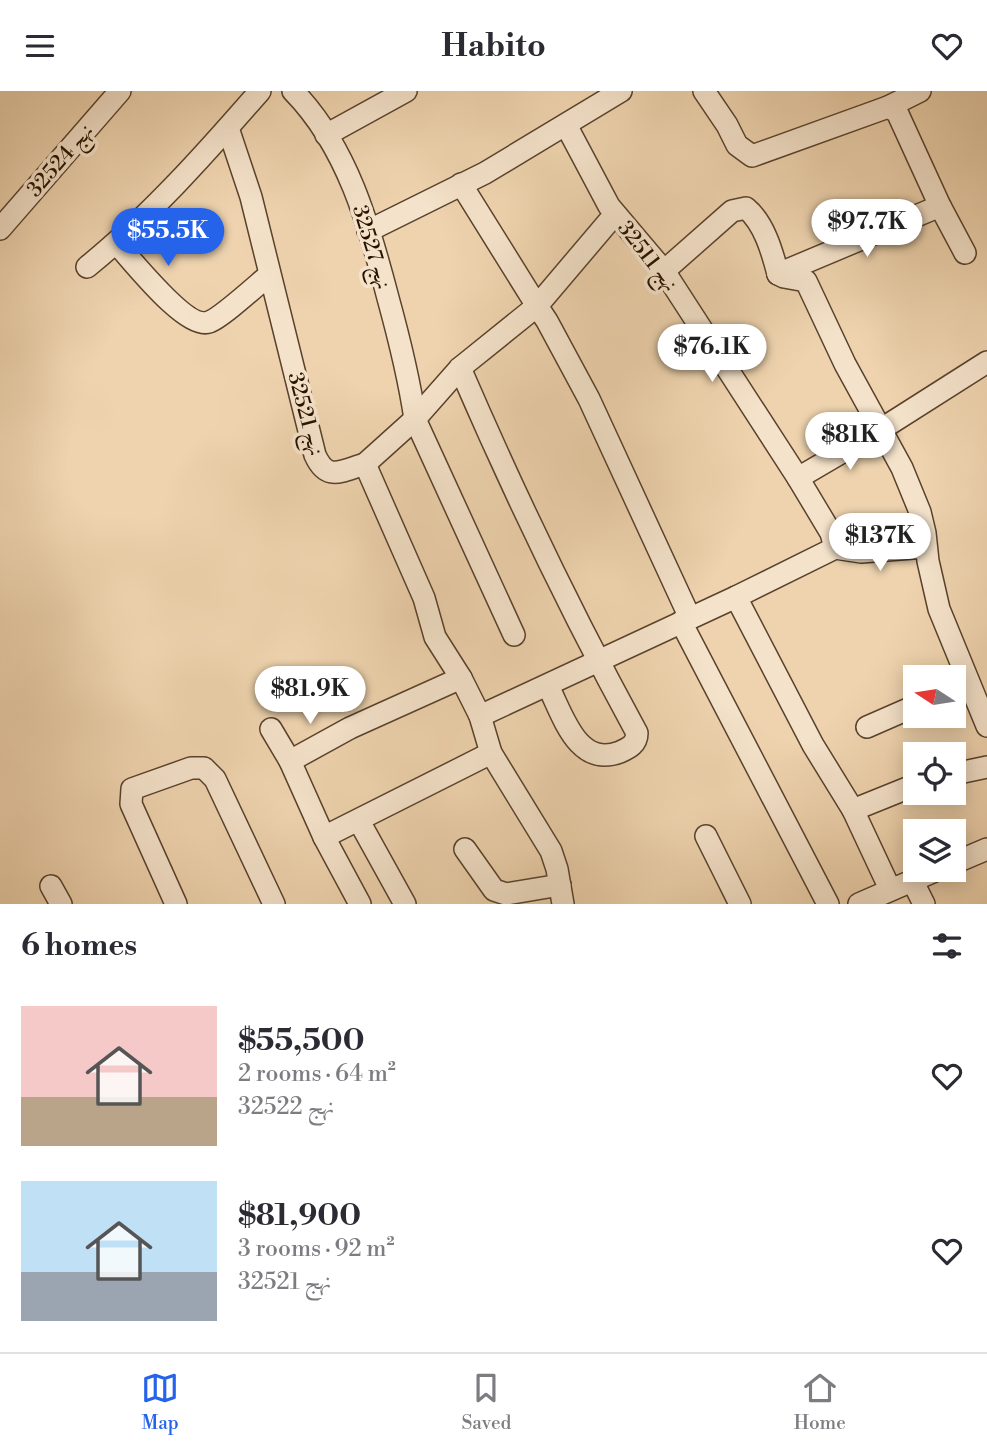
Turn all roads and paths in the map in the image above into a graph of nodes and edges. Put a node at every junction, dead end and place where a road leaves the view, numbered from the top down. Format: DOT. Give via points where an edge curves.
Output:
graph roads {
  1 [pos="120,91"];
  2 [pos="260,91"];
  3 [pos="293,91"];
  4 [pos="406,91"];
  5 [pos="621,91"];
  6 [pos="704,91"];
  7 [pos="920,91"];
  8 [pos="888,107"];
  9 [pos="566,125"];
  10 [pos="228,128"];
  11 [pos="326,135"];
  12 [pos="461,184"];
  13 [pos="940,206"];
  14 [pos="615,214"];
  15 [pos="0,229"];
  16 [pos="368,231"];
  17 [pos="116,243"];
  18 [pos="965,253"];
  19 [pos="87,267"];
  20 [pos="664,271"];
  21 [pos="778,274"];
  22 [pos="269,275"];
  23 [pos="537,306"];
  24 [pos="987,362"];
  25 [pos="460,368"];
  26 [pos="415,419"];
  27 [pos="880,430"];
  28 [pos="365,464"];
  29 [pos="798,478"];
  30 [pos="926,547"];
  31 [pos="835,548"];
  32 [pos="736,597"];
  33 [pos="686,620"];
  34 [pos="514,635"];
  35 [pos="597,661"];
  36 [pos="955,665"];
  37 [pos="461,678"];
  38 [pos="548,686"];
  39 [pos="966,694"];
  40 [pos="903,711"];
  41 [pos="480,716"];
  42 [pos="987,726"];
  43 [pos="867,727"];
  44 [pos="271,729"];
  45 [pos="491,753"];
  46 [pos="290,761"];
  47 [pos="987,767"];
  48 [pos="966,771"];
  49 [pos="903,790"];
  50 [pos="853,810"];
  51 [pos="359,821"];
  52 [pos="706,836"];
  53 [pos="324,837"];
  54 [pos="466,849"];
  55 [pos="987,849"];
  56 [pos="966,858"];
  57 [pos="907,882"];
  58 [pos="913,882"];
  59 [pos="890,889"];
  60 [pos="562,895"];
  61 [pos="176,904"];
  62 [pos="274,904"];
  63 [pos="360,904"];
  64 [pos="405,904"];
  65 [pos="740,904"];
  66 [pos="828,904"];
  67 [pos="859,904"];
  68 [pos="924,904"];
  1 -- 15 [label="street, نهج 32524"];
  2 -- 10 [label="street"];
  3 -- 11 [label="street, نهج 32527"];
  4 -- 11 [label="street"];
  5 -- 9 [label="street"];
  6 -- 8 [label="street" via="737,145 752,156"];
  7 -- 8 [label="street"];
  8 -- 13 [label="street" via="897,112"];
  9 -- 12 [label="street"];
  9 -- 14 [label="street, نهج 32511"];
  10 -- 17 [label="street"];
  10 -- 22 [label="street, نهج 32521" via="251,197"];
  11 -- 16 [label="street, نهج 32527" via="346,171"];
  12 -- 16 [label="street"];
  12 -- 23 [label="street"];
  13 -- 18 [label="street"];
  13 -- 21 [label="street"];
  14 -- 20 [label="street, نهج 32511"];
  14 -- 23 [label="street"];
  16 -- 26 [label="street, نهج 32527" via="407,368"];
  17 -- 19 [label="street"];
  17 -- 22 [label="street" via="187,317 205,324"];
  20 -- 21 [label="street" via="732,211 746,208 763,231"];
  20 -- 29 [label="street, نهج 32511"];
  21 -- 27 [label="street" via="806,281"];
  22 -- 28 [label="street, نهج 32521" via="321,469 341,472"];
  23 -- 25 [label="street"];
  23 -- 33 [label="street" via="589,399"];
  24 -- 27 [label="street"];
  25 -- 26 [label="street"];
  25 -- 35 [label="street"];
  26 -- 28 [label="street"];
  26 -- 34 [label="street, نهج 32527"];
  27 -- 29 [label="street"];
  27 -- 30 [label="street" via="920,512"];
  28 -- 37 [label="street" via="424,598 435,637"];
  29 -- 31 [label="street, نهج 32511"];
  30 -- 31 [label="street" via="861,552"];
  30 -- 36 [label="street"];
  31 -- 32 [label="street"];
  32 -- 33 [label="street"];
  32 -- 50 [label="street" via="813,745"];
  33 -- 35 [label="street"];
  33 -- 66 [label="street"];
  35 -- 38 [label="street"];
  35 -- 38 [label="street" via="637,733 628,748 613,754 587,751 577,743"];
  37 -- 41 [label="street"];
  37 -- 46 [label="street"];
  38 -- 41 [label="street"];
  39 -- 42 [label="street"];
  40 -- 43 [label="street"];
  41 -- 45 [label="street"];
  44 -- 46 [label="street"];
  45 -- 51 [label="street"];
  45 -- 60 [label="street" via="551,851"];
  46 -- 53 [label="street"];
  47 -- 48 [label="street"];
  49 -- 50 [label="street"];
  50 -- 59 [label="street"];
  51 -- 53 [label="street"];
  51 -- 64 [label="street"];
  52 -- 65 [label="street"];
  53 -- 63 [label="street"];
  54 -- 60 [label="street" via="494,890"];
  55 -- 56 [label="street"];
  57 -- 59 [label="street"];
  58 -- 68 [label="street"];
  59 -- 67 [label="street"];
  61 -- 62 [label="street" via="131,804 132,789 191,768 204,768 215,779"];
}
